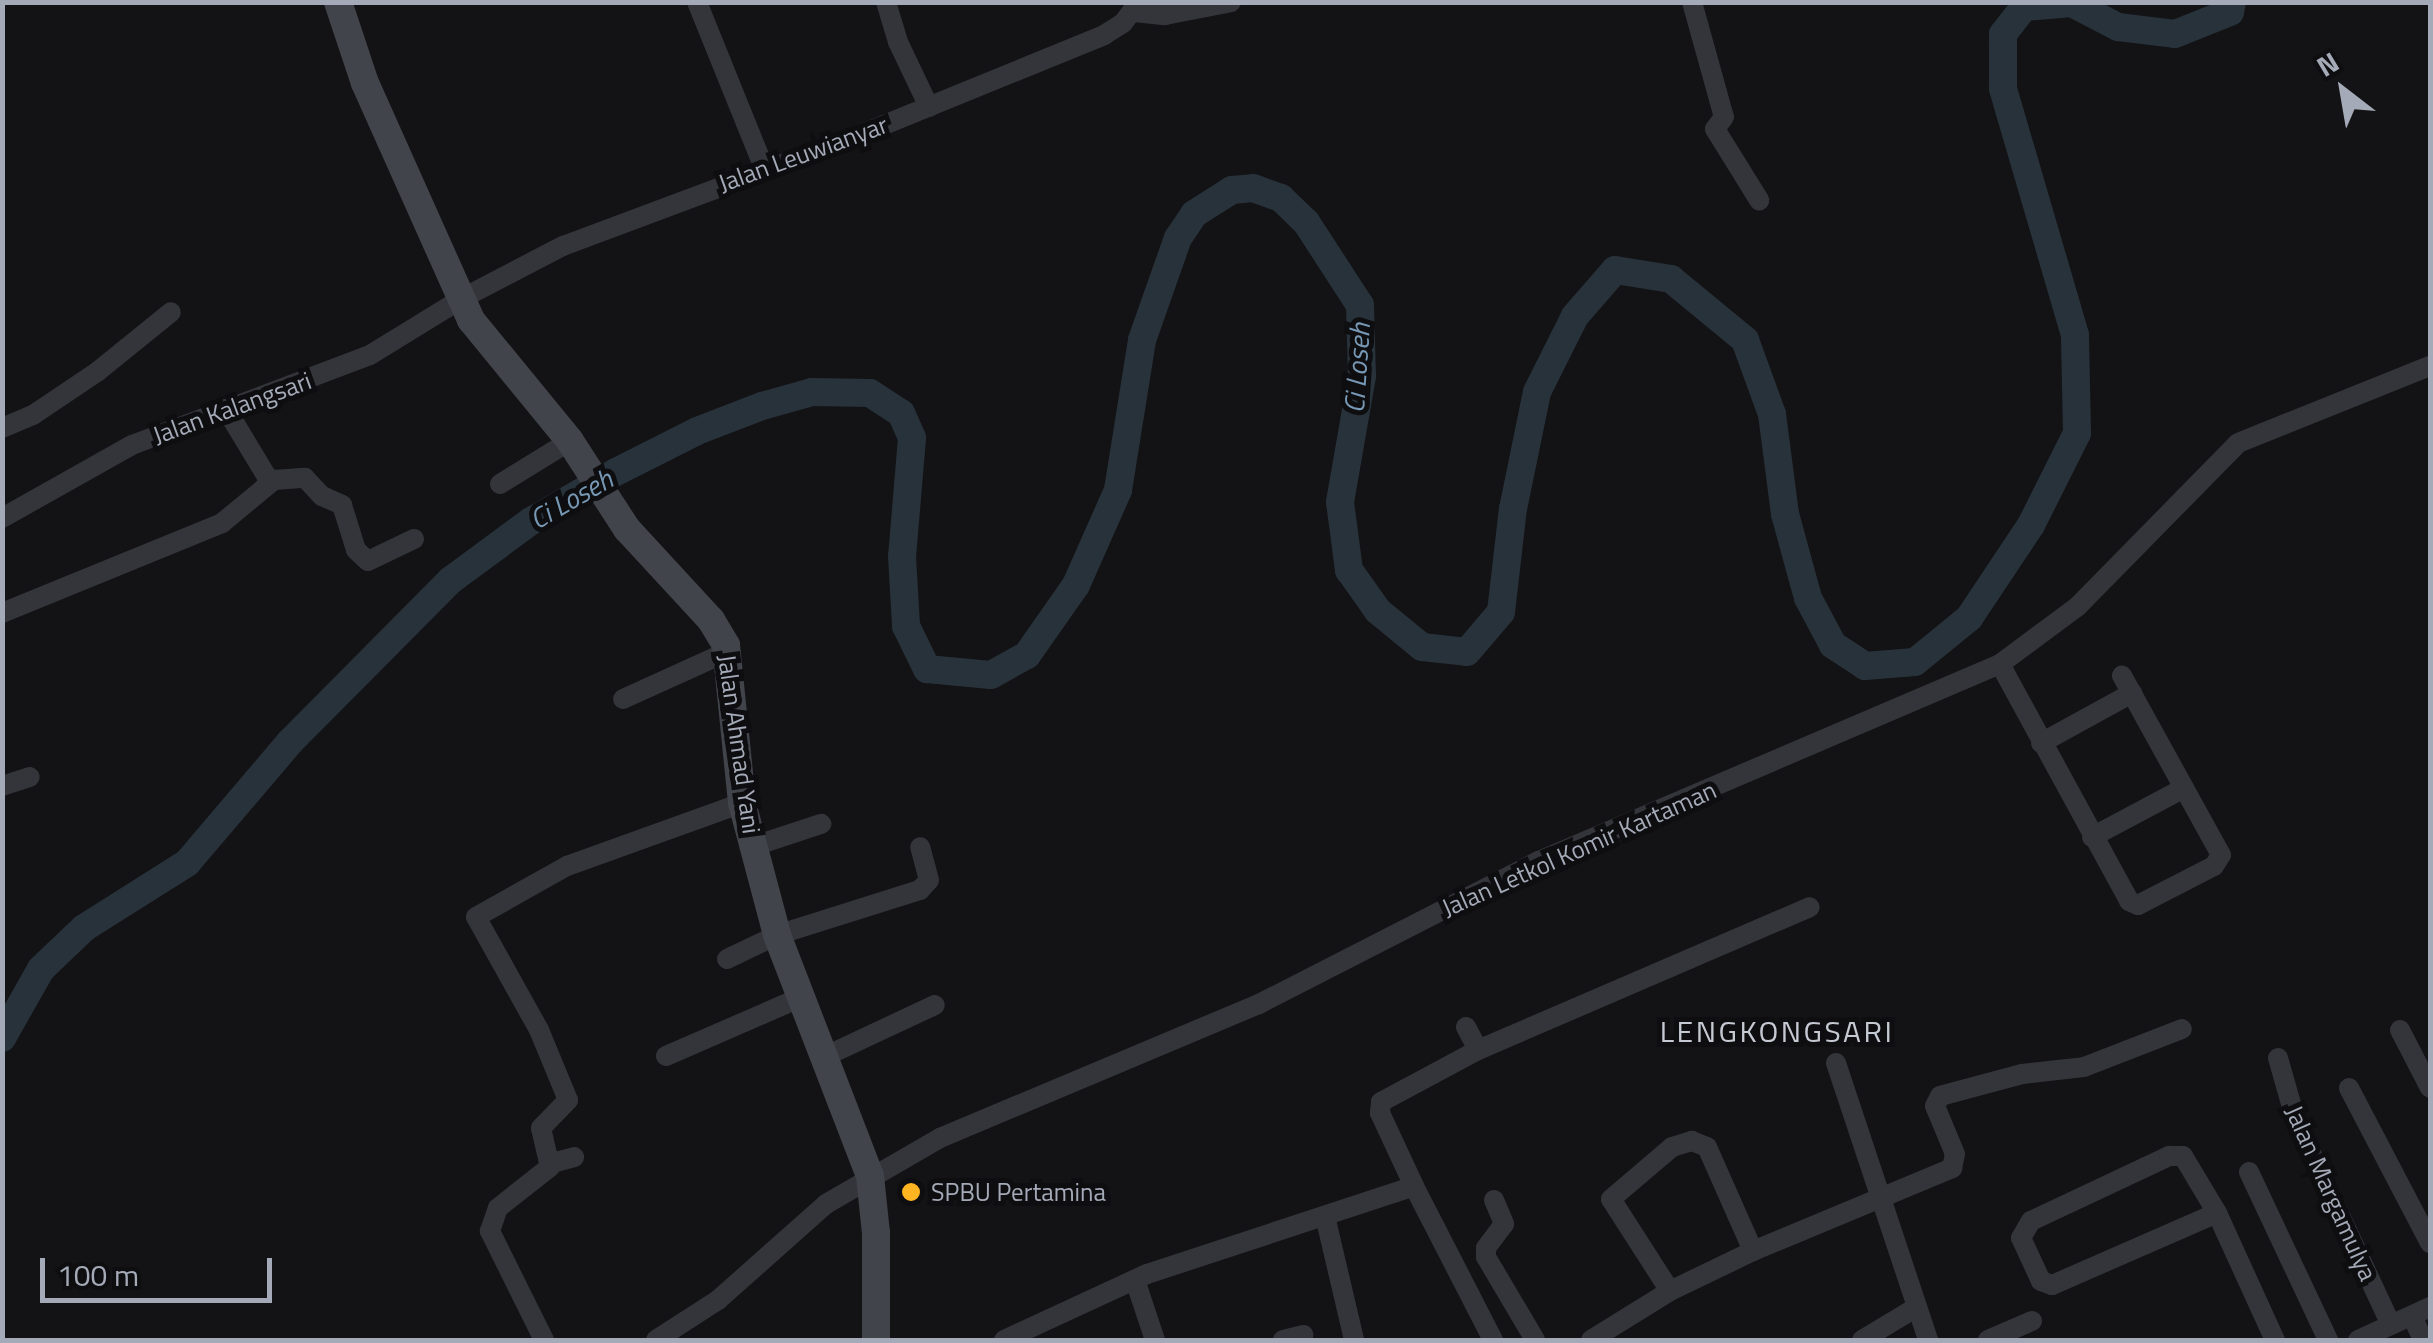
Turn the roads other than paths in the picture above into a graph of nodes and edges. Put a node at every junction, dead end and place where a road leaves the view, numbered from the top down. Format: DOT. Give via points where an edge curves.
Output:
graph roads {
  1 [pos="338,2"];
  2 [pos="697,2"];
  3 [pos="886,2"];
  4 [pos="1231,2"];
  5 [pos="1692,2"];
  6 [pos="1137,7"];
  7 [pos="929,106"];
  8 [pos="766,170"];
  9 [pos="1759,200"];
  10 [pos="460,298"];
  11 [pos="171,312"];
  12 [pos="2430,366"];
  13 [pos="226,409"];
  14 [pos="2,428"];
  15 [pos="577,452"];
  16 [pos="274,480"];
  17 [pos="500,484"];
  18 [pos="2,518"];
  19 [pos="414,539"];
  20 [pos="2,613"];
  21 [pos="728,651"];
  22 [pos="2000,664"];
  23 [pos="623,699"];
  24 [pos="2041,743"];
  25 [pos="30,776"];
  26 [pos="2,786"];
  27 [pos="2184,788"];
  28 [pos="742,803"];
  29 [pos="821,824"];
  30 [pos="2092,837"];
  31 [pos="754,846"];
  32 [pos="920,847"];
  33 [pos="1810,907"];
  34 [pos="777,935"];
  35 [pos="728,959"];
  36 [pos="802,997"];
  37 [pos="936,1004"];
  38 [pos="1466,1027"];
  39 [pos="2182,1028"];
  40 [pos="2400,1030"];
  41 [pos="1478,1050"];
  42 [pos="666,1056"];
  43 [pos="826,1056"];
  44 [pos="2278,1058"];
  45 [pos="1836,1063"];
  46 [pos="2349,1088"];
  47 [pos="2430,1088"];
  48 [pos="574,1157"];
  49 [pos="552,1163"];
  50 [pos="2249,1172"];
  51 [pos="870,1176"];
  52 [pos="1414,1186"];
  53 [pos="1882,1195"];
  54 [pos="1494,1200"];
  55 [pos="2217,1213"];
  56 [pos="1325,1216"];
  57 [pos="2430,1243"];
  58 [pos="1753,1251"];
  59 [pos="1135,1280"];
  60 [pos="1670,1291"];
  61 [pos="1917,1307"];
  62 [pos="2421,1312"];
  63 [pos="2032,1321"];
  64 [pos="876,1322"];
  65 [pos="2391,1325"];
  66 [pos="544,1340"];
  67 [pos="656,1340"];
  68 [pos="1004,1340"];
  69 [pos="1154,1340"];
  70 [pos="1354,1340"];
  71 [pos="1493,1340"];
  72 [pos="1535,1340"];
  73 [pos="1591,1340"];
  74 [pos="1862,1340"];
  75 [pos="1928,1340"];
  76 [pos="1988,1340"];
  77 [pos="2275,1340"];
  78 [pos="2328,1340"];
  79 [pos="2358,1340"];
  80 [pos="2423,1340"];
  1 -- 10 [label="street, Jalan Ahmad Yani" via="365,82"];
  2 -- 8 [label="street"];
  3 -- 7 [label="street"];
  4 -- 6 [label="street" via="1165,15"];
  5 -- 9 [label="street" via="1724,117 1715,129"];
  6 -- 7 [label="street, Jalan Leuwianyar" via="1104,34"];
  7 -- 8 [label="street, Jalan Leuwianyar"];
  8 -- 10 [label="street, Jalan Leuwianyar" via="612,224"];
  10 -- 13 [label="street, Jalan Kalangsari" via="346,366"];
  10 -- 15 [label="street, Jalan Ahmad Yani" via="477,329"];
  11 -- 14 [label="street" via="98,372"];
  12 -- 22 [label="street, Jalan Letkol Komir Kartaman" via="2238,443 2078,606"];
  13 -- 16 [label="street"];
  13 -- 18 [label="street, Jalan Kalangsari" via="132,445"];
  15 -- 17 [label="street"];
  15 -- 21 [label="street, Jalan Ahmad Yani" via="637,542 711,620"];
  16 -- 19 [label="street" via="305,478 342,505 356,550 368,562"];
  16 -- 20 [label="street" via="222,522"];
  21 -- 23 [label="street"];
  21 -- 28 [label="street, Jalan Ahmad Yani"];
  22 -- 24 [label="street"];
  22 -- 51 [label="street, Jalan Letkol Komir Kartaman" via="1540,861 1260,1004 967,1126"];
  24 -- 27 [label="street" via="2127,685"];
  24 -- 30 [label="street"];
  25 -- 26 [label="street"];
  27 -- 30 [label="street"];
  27 -- 30 [label="street" via="2220,850 2212,867 2134,904"];
  28 -- 31 [label="street, Jalan Ahmad Yani"];
  28 -- 49 [label="street" via="566,866 476,917 540,1030 567,1096 567,1104 541,1128"];
  29 -- 31 [label="street"];
  31 -- 34 [label="street, Jalan Ahmad Yani"];
  32 -- 34 [label="street" via="928,880 920,890"];
  33 -- 41 [label="street"];
  34 -- 35 [label="street"];
  34 -- 36 [label="street, Jalan Ahmad Yani"];
  36 -- 42 [label="street"];
  36 -- 43 [label="street, Jalan Ahmad Yani"];
  37 -- 43 [label="street"];
  38 -- 41 [label="street"];
  39 -- 53 [label="street" via="2084,1066 1940,1096 1935,1106 1955,1154 1953,1166"];
  40 -- 47 [label="street"];
  41 -- 52 [label="street" via="1380,1104"];
  43 -- 51 [label="street, Jalan Ahmad Yani"];
  44 -- 65 [label="street, Jalan Margamulya" via="2296,1121"];
  45 -- 53 [label="street"];
  46 -- 57 [label="street"];
  48 -- 49 [label="street"];
  49 -- 66 [label="street" via="498,1208 490,1230"];
  50 -- 78 [label="street"];
  51 -- 64 [label="street, Jalan Ahmad Yani"];
  51 -- 67 [label="street, Jalan Letkol Komir Kartaman" via="790,1231 718,1300"];
  52 -- 56 [label="street"];
  52 -- 71 [label="street"];
  53 -- 58 [label="street"];
  53 -- 61 [label="street"];
  54 -- 72 [label="street" via="1504,1224 1486,1257"];
  55 -- 55 [label="street" via="2052,1286 2041,1281 2021,1238 2030,1221 2176,1154 2191,1164"];
  55 -- 77 [label="street"];
  56 -- 59 [label="street"];
  56 -- 70 [label="street"];
  58 -- 60 [label="street"];
  58 -- 60 [label="street" via="1706,1147 1692,1140 1672,1147 1611,1199"];
  59 -- 68 [label="street"];
  59 -- 69 [label="street"];
  60 -- 73 [label="street"];
  61 -- 74 [label="street"];
  61 -- 75 [label="street"];
  62 -- 65 [label="street"];
  62 -- 80 [label="street"];
  63 -- 76 [label="street"];
  65 -- 79 [label="street"];
}
